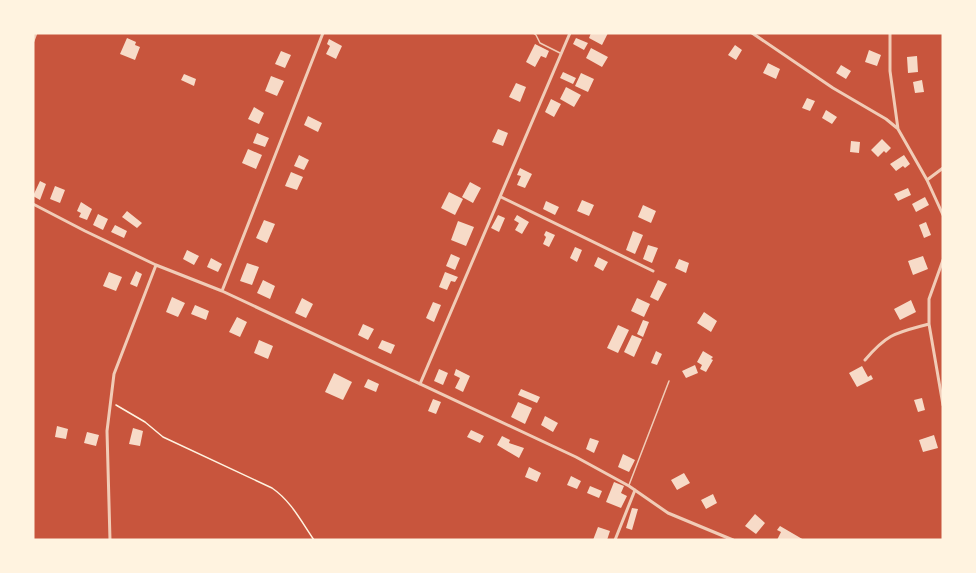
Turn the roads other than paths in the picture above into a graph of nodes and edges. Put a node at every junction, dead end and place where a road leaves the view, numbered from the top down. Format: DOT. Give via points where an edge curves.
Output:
graph roads {
  1 [pos="36,33"];
  2 [pos="323,33"];
  3 [pos="532,33"];
  4 [pos="570,33"];
  5 [pos="752,33"];
  6 [pos="890,33"];
  7 [pos="33,41"];
  8 [pos="561,54"];
  9 [pos="898,129"];
  10 [pos="943,168"];
  11 [pos="927,180"];
  12 [pos="501,197"];
  13 [pos="33,204"];
  14 [pos="943,215"];
  15 [pos="943,260"];
  16 [pos="156,265"];
  17 [pos="653,271"];
  18 [pos="222,291"];
  19 [pos="929,324"];
  20 [pos="865,360"];
  21 [pos="669,381"];
  22 [pos="420,384"];
  23 [pos="943,405"];
  24 [pos="629,486"];
  25 [pos="635,490"];
  26 [pos="110,540"];
  27 [pos="615,540"];
  28 [pos="733,540"];
  1 -- 7 [label="street"];
  2 -- 18 [label="street"];
  3 -- 8 [label="lane" via="540,43"];
  4 -- 8 [label="street"];
  5 -- 9 [label="street"];
  6 -- 9 [label="street" via="890,71"];
  8 -- 12 [label="street"];
  9 -- 11 [label="street"];
  10 -- 11 [label="street"];
  11 -- 14 [label="street"];
  12 -- 17 [label="street"];
  12 -- 22 [label="street"];
  13 -- 16 [label="street"];
  15 -- 19 [label="street" via="929,299"];
  16 -- 18 [label="street"];
  16 -- 26 [label="street" via="114,374 107,431"];
  18 -- 22 [label="street"];
  19 -- 20 [label="street" via="892,335"];
  19 -- 23 [label="street"];
  21 -- 24 [label="lane"];
  22 -- 24 [label="street"];
  24 -- 25 [label="street"];
  25 -- 27 [label="street"];
  25 -- 28 [label="street" via="668,513"];
}
